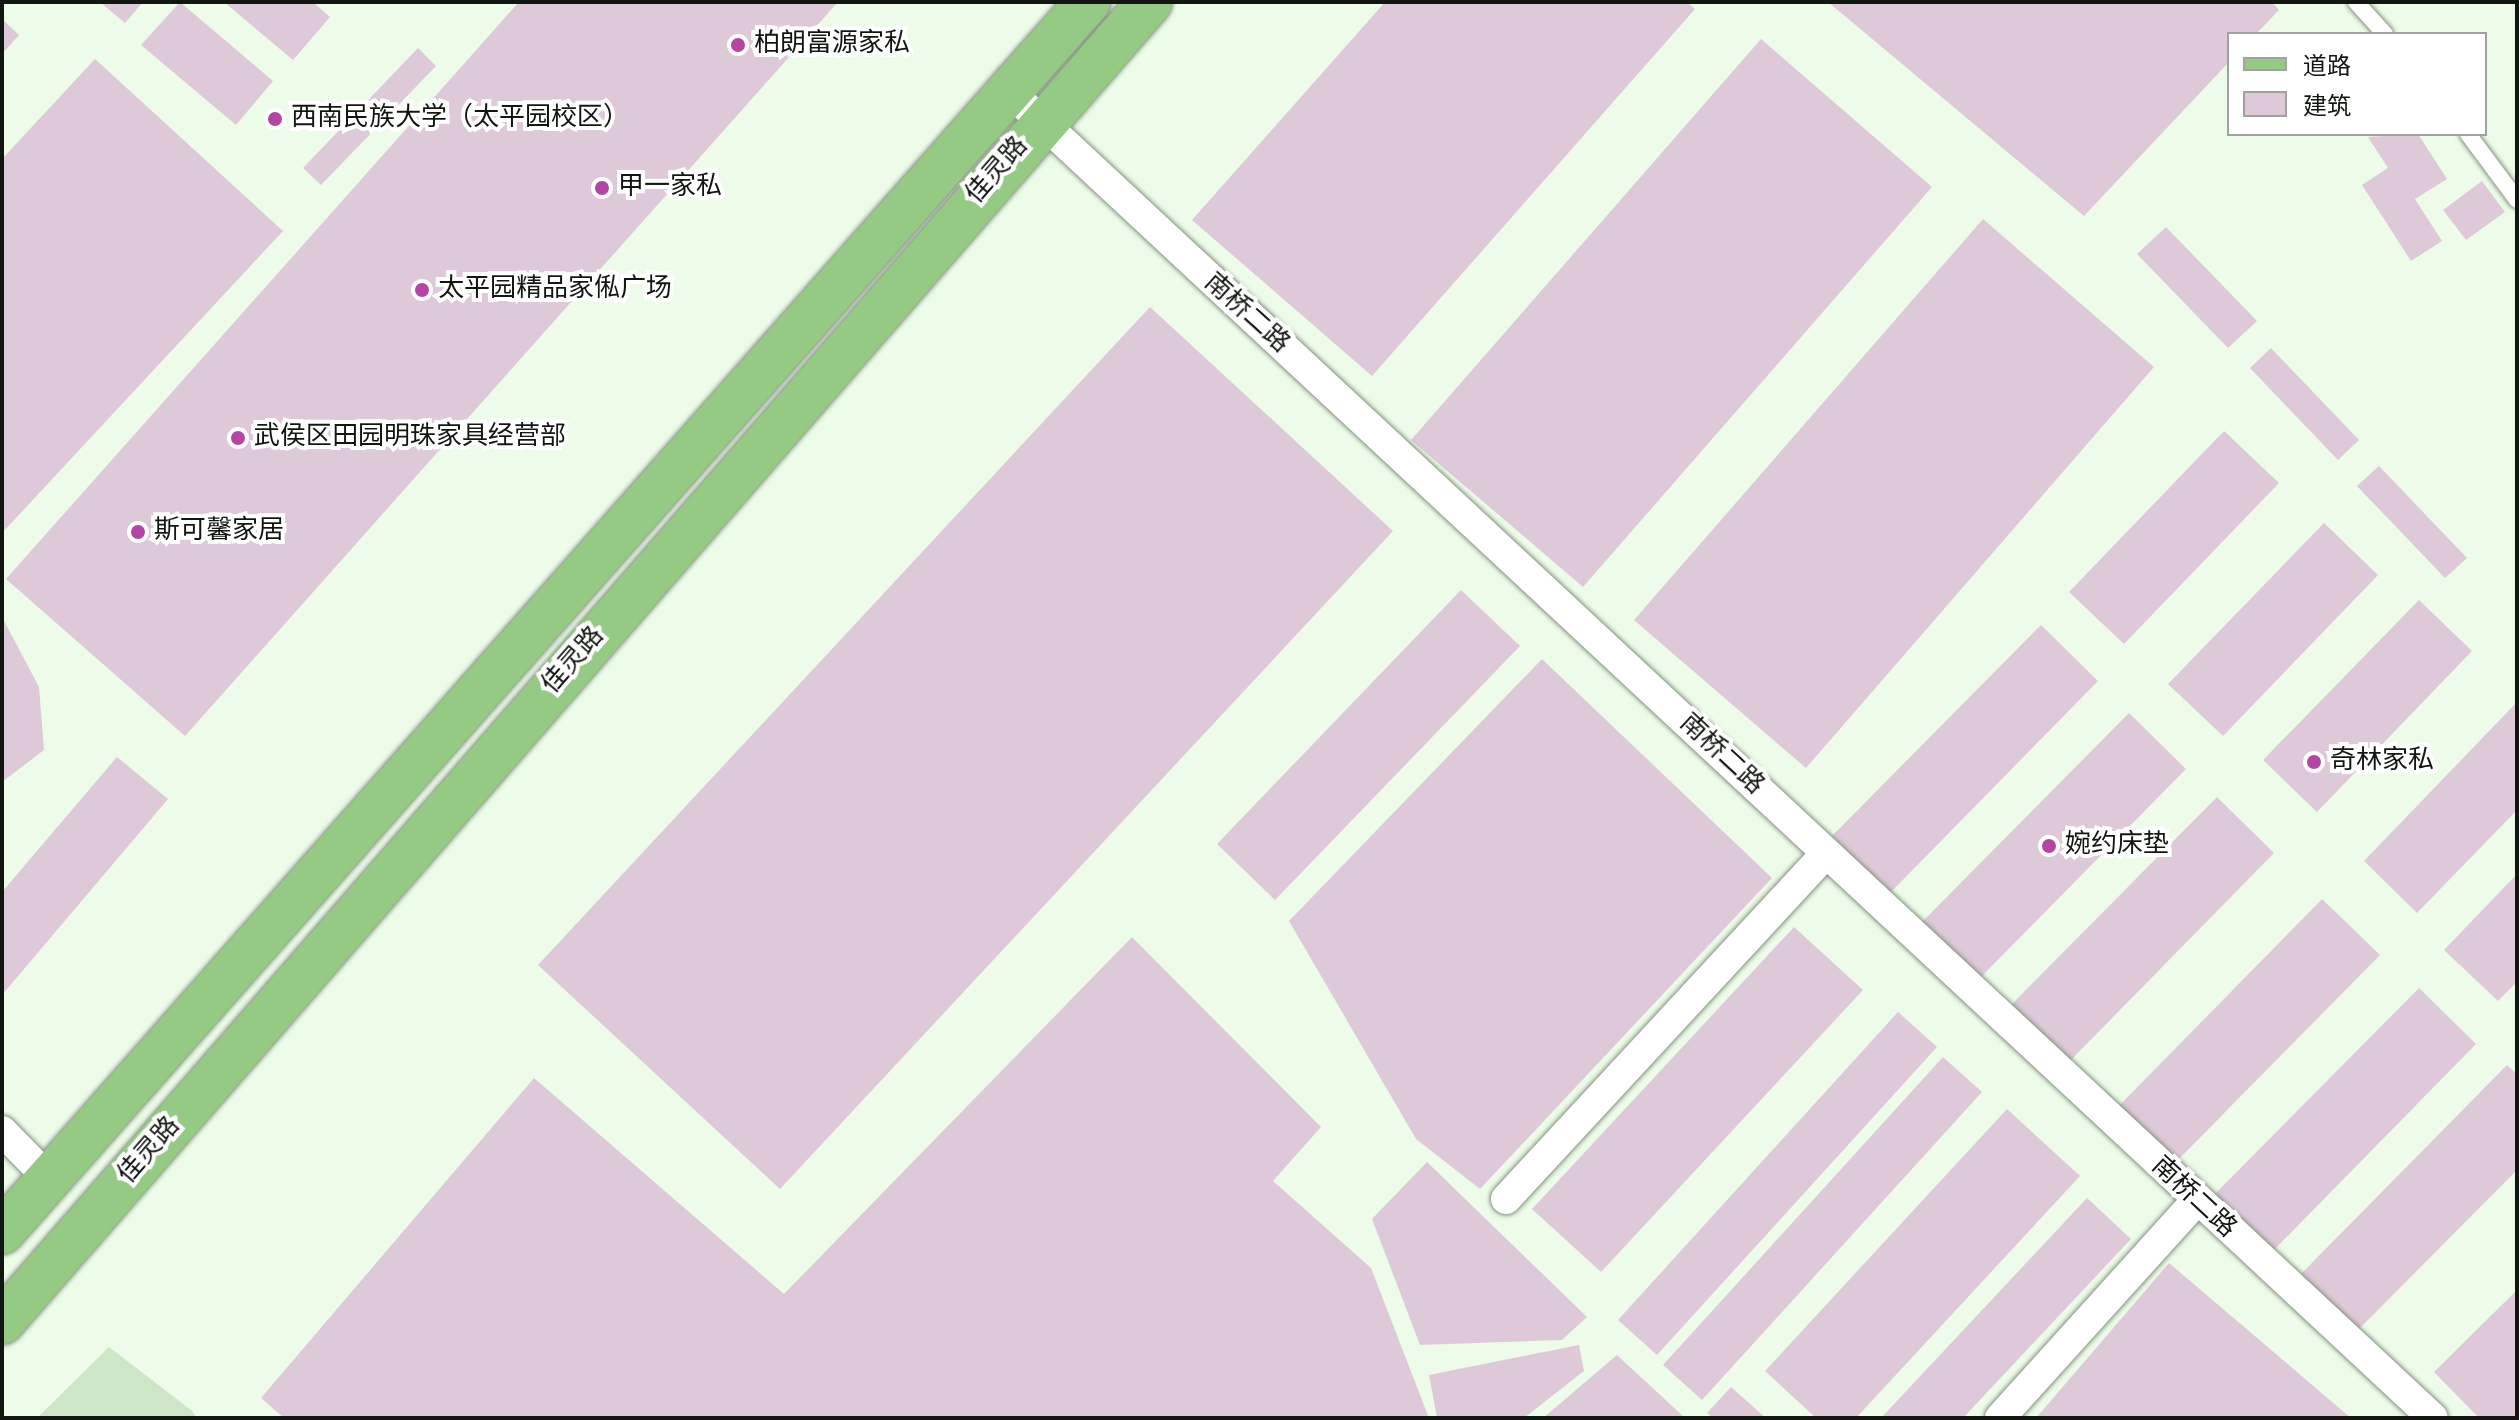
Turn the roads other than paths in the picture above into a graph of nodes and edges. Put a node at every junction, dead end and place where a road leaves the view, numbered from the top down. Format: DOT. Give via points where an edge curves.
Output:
graph roads {
  1 [pos="1088,2"];
  2 [pos="1150,2"];
  3 [pos="2356,2"];
  4 [pos="2383,32"];
  5 [pos="1009,91"];
  6 [pos="1038,125"];
  7 [pos="2469,136"];
  8 [pos="2517,200"];
  9 [pos="1826,853"];
  10 [pos="2,1131"];
  11 [pos="49,1179"];
  12 [pos="1506,1199"];
  13 [pos="2196,1201"];
  14 [pos="2,1232"];
  15 [pos="2,1322"];
  16 [pos="2000,1418"];
  17 [pos="2433,1418"];
  1 -- 5 [label="main road, 佳灵路"];
  2 -- 6 [label="main road, 佳灵路"];
  3 -- 4 [label="lane"];
  5 -- 6 [label="street, 南桥二路"];
  5 -- 11 [label="main road, 佳灵路"];
  6 -- 9 [label="street, 南桥二路"];
  6 -- 15 [label="main road, 佳灵路"];
  7 -- 8 [label="lane"];
  9 -- 12 [label="street"];
  9 -- 13 [label="street, 南桥二路"];
  10 -- 11 [label="street"];
  11 -- 14 [label="main road, 佳灵路"];
  13 -- 16 [label="street"];
  13 -- 17 [label="street, 南桥二路"];
}
